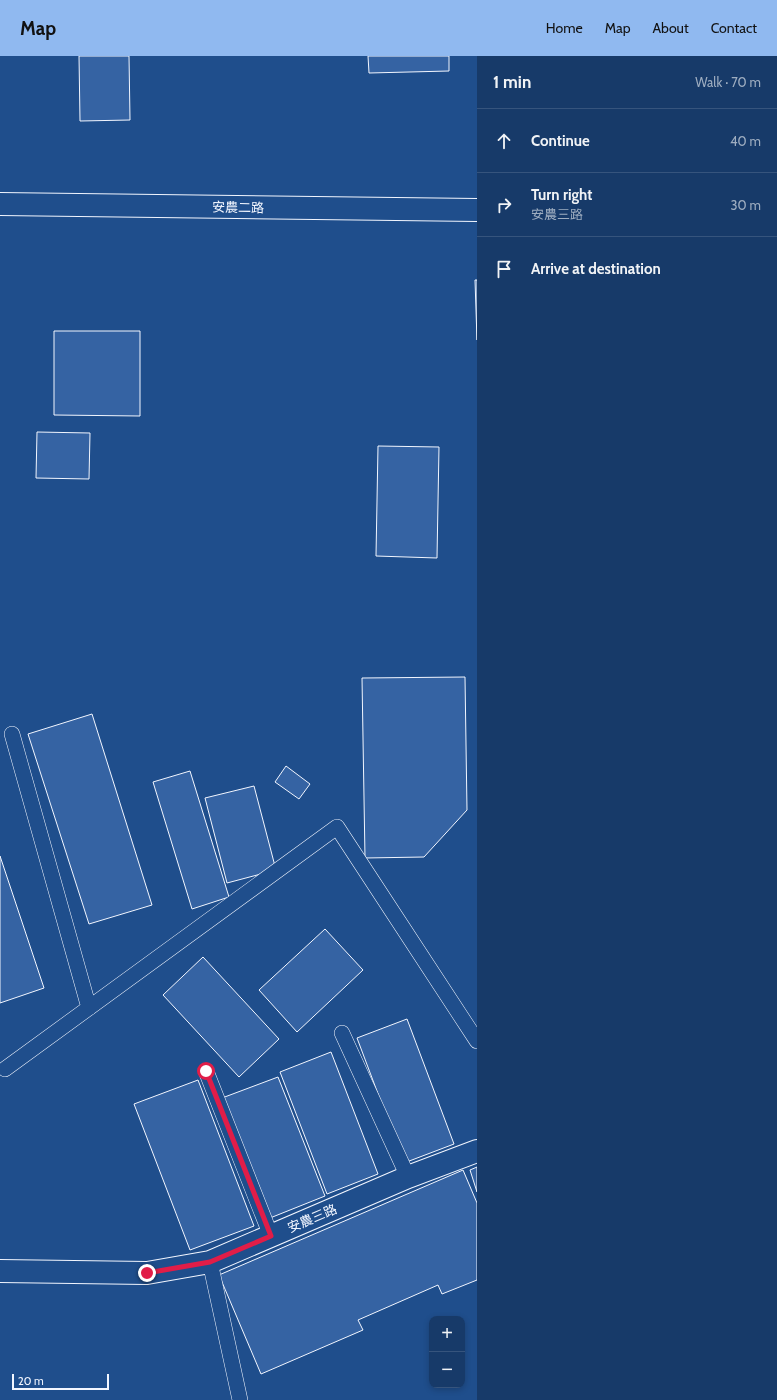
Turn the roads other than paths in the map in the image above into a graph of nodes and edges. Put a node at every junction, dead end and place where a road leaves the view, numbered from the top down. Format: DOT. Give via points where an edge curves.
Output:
graph roads {
  1 [pos="0,204"];
  2 [pos="477,210"];
  3 [pos="12,734"];
  4 [pos="89,1008"];
  5 [pos="342,1034"];
  6 [pos="477,1041"];
  7 [pos="5,1069"];
  8 [pos="206,1071"];
  9 [pos="477,1151"];
  10 [pos="408,1177"];
  11 [pos="271,1236"];
  12 [pos="210,1262"];
  13 [pos="0,1271"];
  14 [pos="240,1400"];
  1 -- 2 [label="street, 安農二路"];
  3 -- 4 [label="lane"];
  4 -- 6 [label="lane" via="337,827"];
  4 -- 7 [label="lane"];
  5 -- 10 [label="lane"];
  8 -- 11 [label="lane"];
  9 -- 10 [label="street, 安農三路"];
  10 -- 11 [label="street, 安農三路"];
  11 -- 12 [label="street, 安農三路"];
  12 -- 13 [label="street, 安農三路" via="147,1273"];
  12 -- 14 [label="lane"];
}
